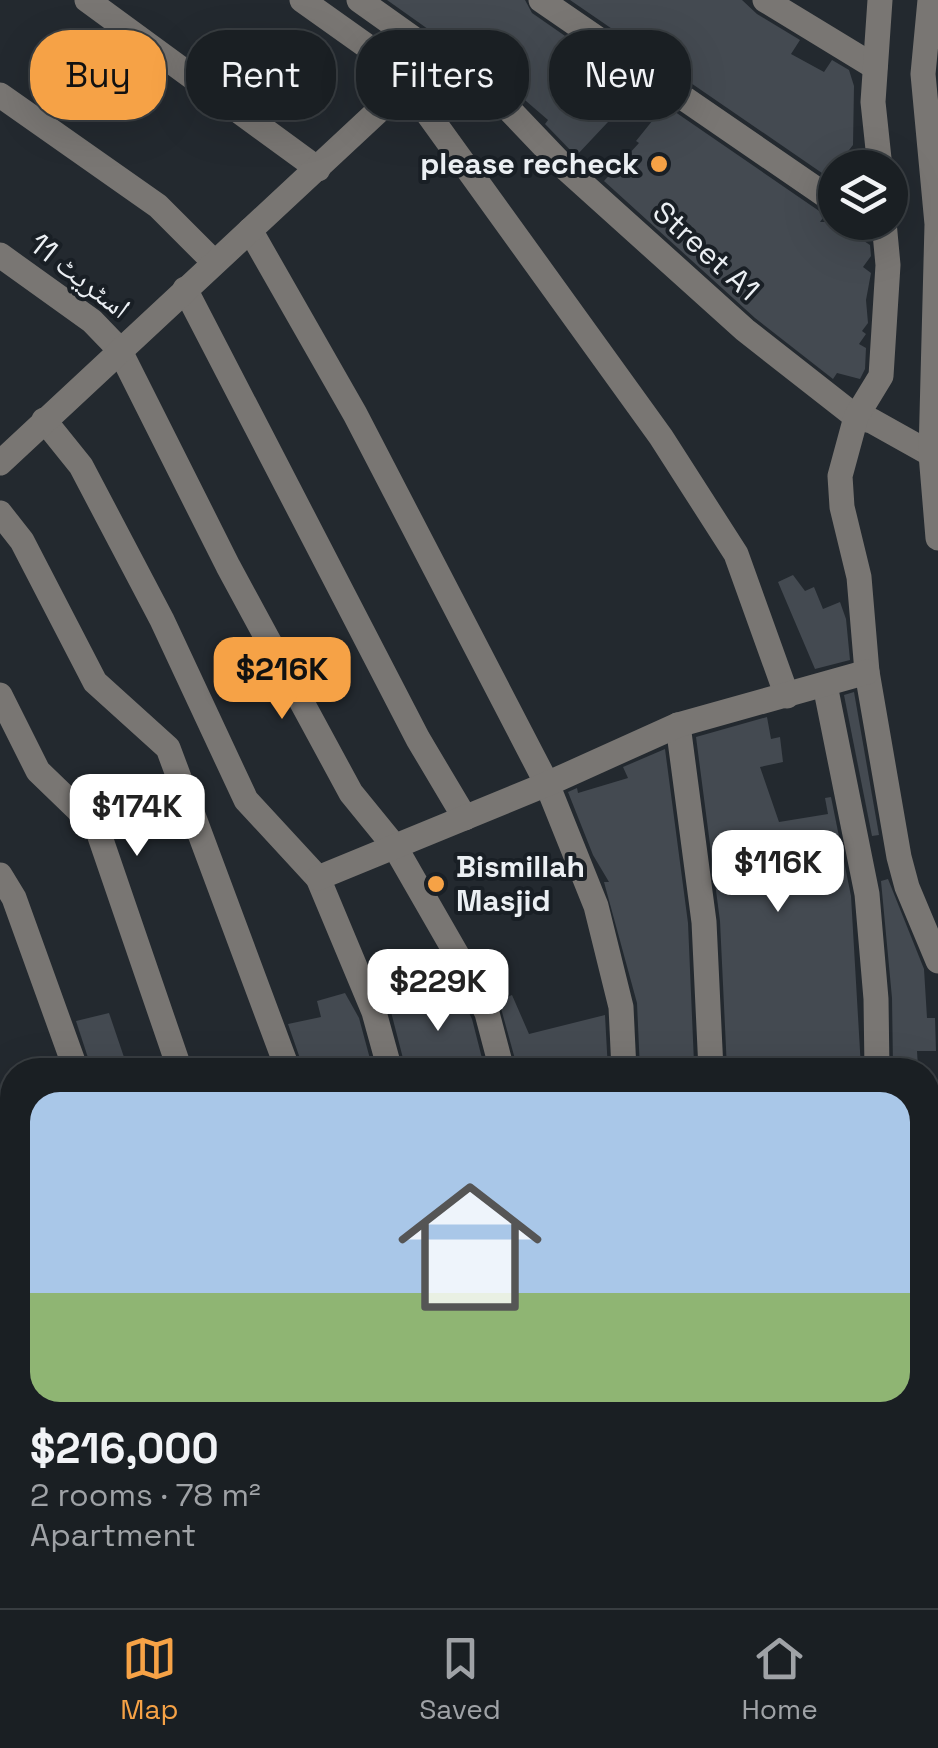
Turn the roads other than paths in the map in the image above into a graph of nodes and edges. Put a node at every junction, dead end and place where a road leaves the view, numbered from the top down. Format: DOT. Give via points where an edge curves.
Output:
graph roads {
  1 [pos="87,0"];
  2 [pos="302,0"];
  3 [pos="359,0"];
  4 [pos="541,0"];
  5 [pos="765,0"];
  6 [pos="880,0"];
  7 [pos="930,0"];
  8 [pos="356,38"];
  9 [pos="875,67"];
  10 [pos="0,95"];
  11 [pos="369,120"];
  12 [pos="430,120"];
  13 [pos="878,150"];
  14 [pos="318,169"];
  15 [pos="818,190"];
  16 [pos="250,230"];
  17 [pos="881,240"];
  18 [pos="0,256"];
  19 [pos="214,262"];
  20 [pos="185,289"];
  21 [pos="119,349"];
  22 [pos="856,417"];
  23 [pos="44,420"];
  24 [pos="6,446"];
  25 [pos="930,454"];
  26 [pos="0,513"];
  27 [pos="938,538"];
  28 [pos="867,672"];
  29 [pos="825,685"];
  30 [pos="0,696"];
  31 [pos="787,696"];
  32 [pos="678,725"];
  33 [pos="547,784"];
  34 [pos="465,818"];
  35 [pos="394,847"];
  36 [pos="0,876"];
  37 [pos="318,878"];
  38 [pos="938,962"];
  39 [pos="72,1058"];
  40 [pos="176,1058"];
  41 [pos="284,1058"];
  42 [pos="387,1058"];
  43 [pos="499,1058"];
  44 [pos="623,1058"];
  45 [pos="710,1058"];
  46 [pos="877,1058"];
  1 -- 14 [label="street"];
  2 -- 8 [label="street"];
  3 -- 22 [label="street, Street A1" via="500,101 759,343"];
  4 -- 15 [label="street"];
  5 -- 9 [label="street"];
  6 -- 9 [label="street"];
  7 -- 25 [label="street" via="923,74 937,224"];
  9 -- 13 [label="street"];
  10 -- 19 [label="street" via="158,206"];
  11 -- 14 [label="street"];
  12 -- 31 [label="street" via="662,437 736,554"];
  14 -- 16 [label="street"];
  16 -- 19 [label="street"];
  16 -- 33 [label="street" via="355,414"];
  17 -- 22 [label="street" via="888,266 881,376"];
  18 -- 21 [label="street, اسٹریٹ 11" via="92,321"];
  19 -- 20 [label="street"];
  20 -- 21 [label="street"];
  20 -- 34 [label="street"];
  21 -- 23 [label="street"];
  21 -- 35 [label="street, اسٹریٹ 11" via="351,793"];
  22 -- 25 [label="street, Street A1"];
  22 -- 28 [label="street" via="840,476 859,577"];
  23 -- 24 [label="street"];
  23 -- 37 [label="street" via="81,466 246,800"];
  25 -- 27 [label="street"];
  26 -- 41 [label="street" via="22,542 94,682 168,748"];
  28 -- 29 [label="street"];
  28 -- 38 [label="street" via="899,857"];
  29 -- 31 [label="street"];
  29 -- 46 [label="street" via="867,894"];
  30 -- 40 [label="street" via="38,771 97,828"];
  31 -- 32 [label="street"];
  32 -- 33 [label="street"];
  32 -- 45 [label="street" via="704,922"];
  33 -- 34 [label="street"];
  33 -- 44 [label="street" via="596,906 620,1007"];
  34 -- 35 [label="street"];
  35 -- 37 [label="street"];
  35 -- 43 [label="street, اسٹریٹ 11" via="487,1013"];
  36 -- 39 [label="street"];
  37 -- 42 [label="street"];
}
